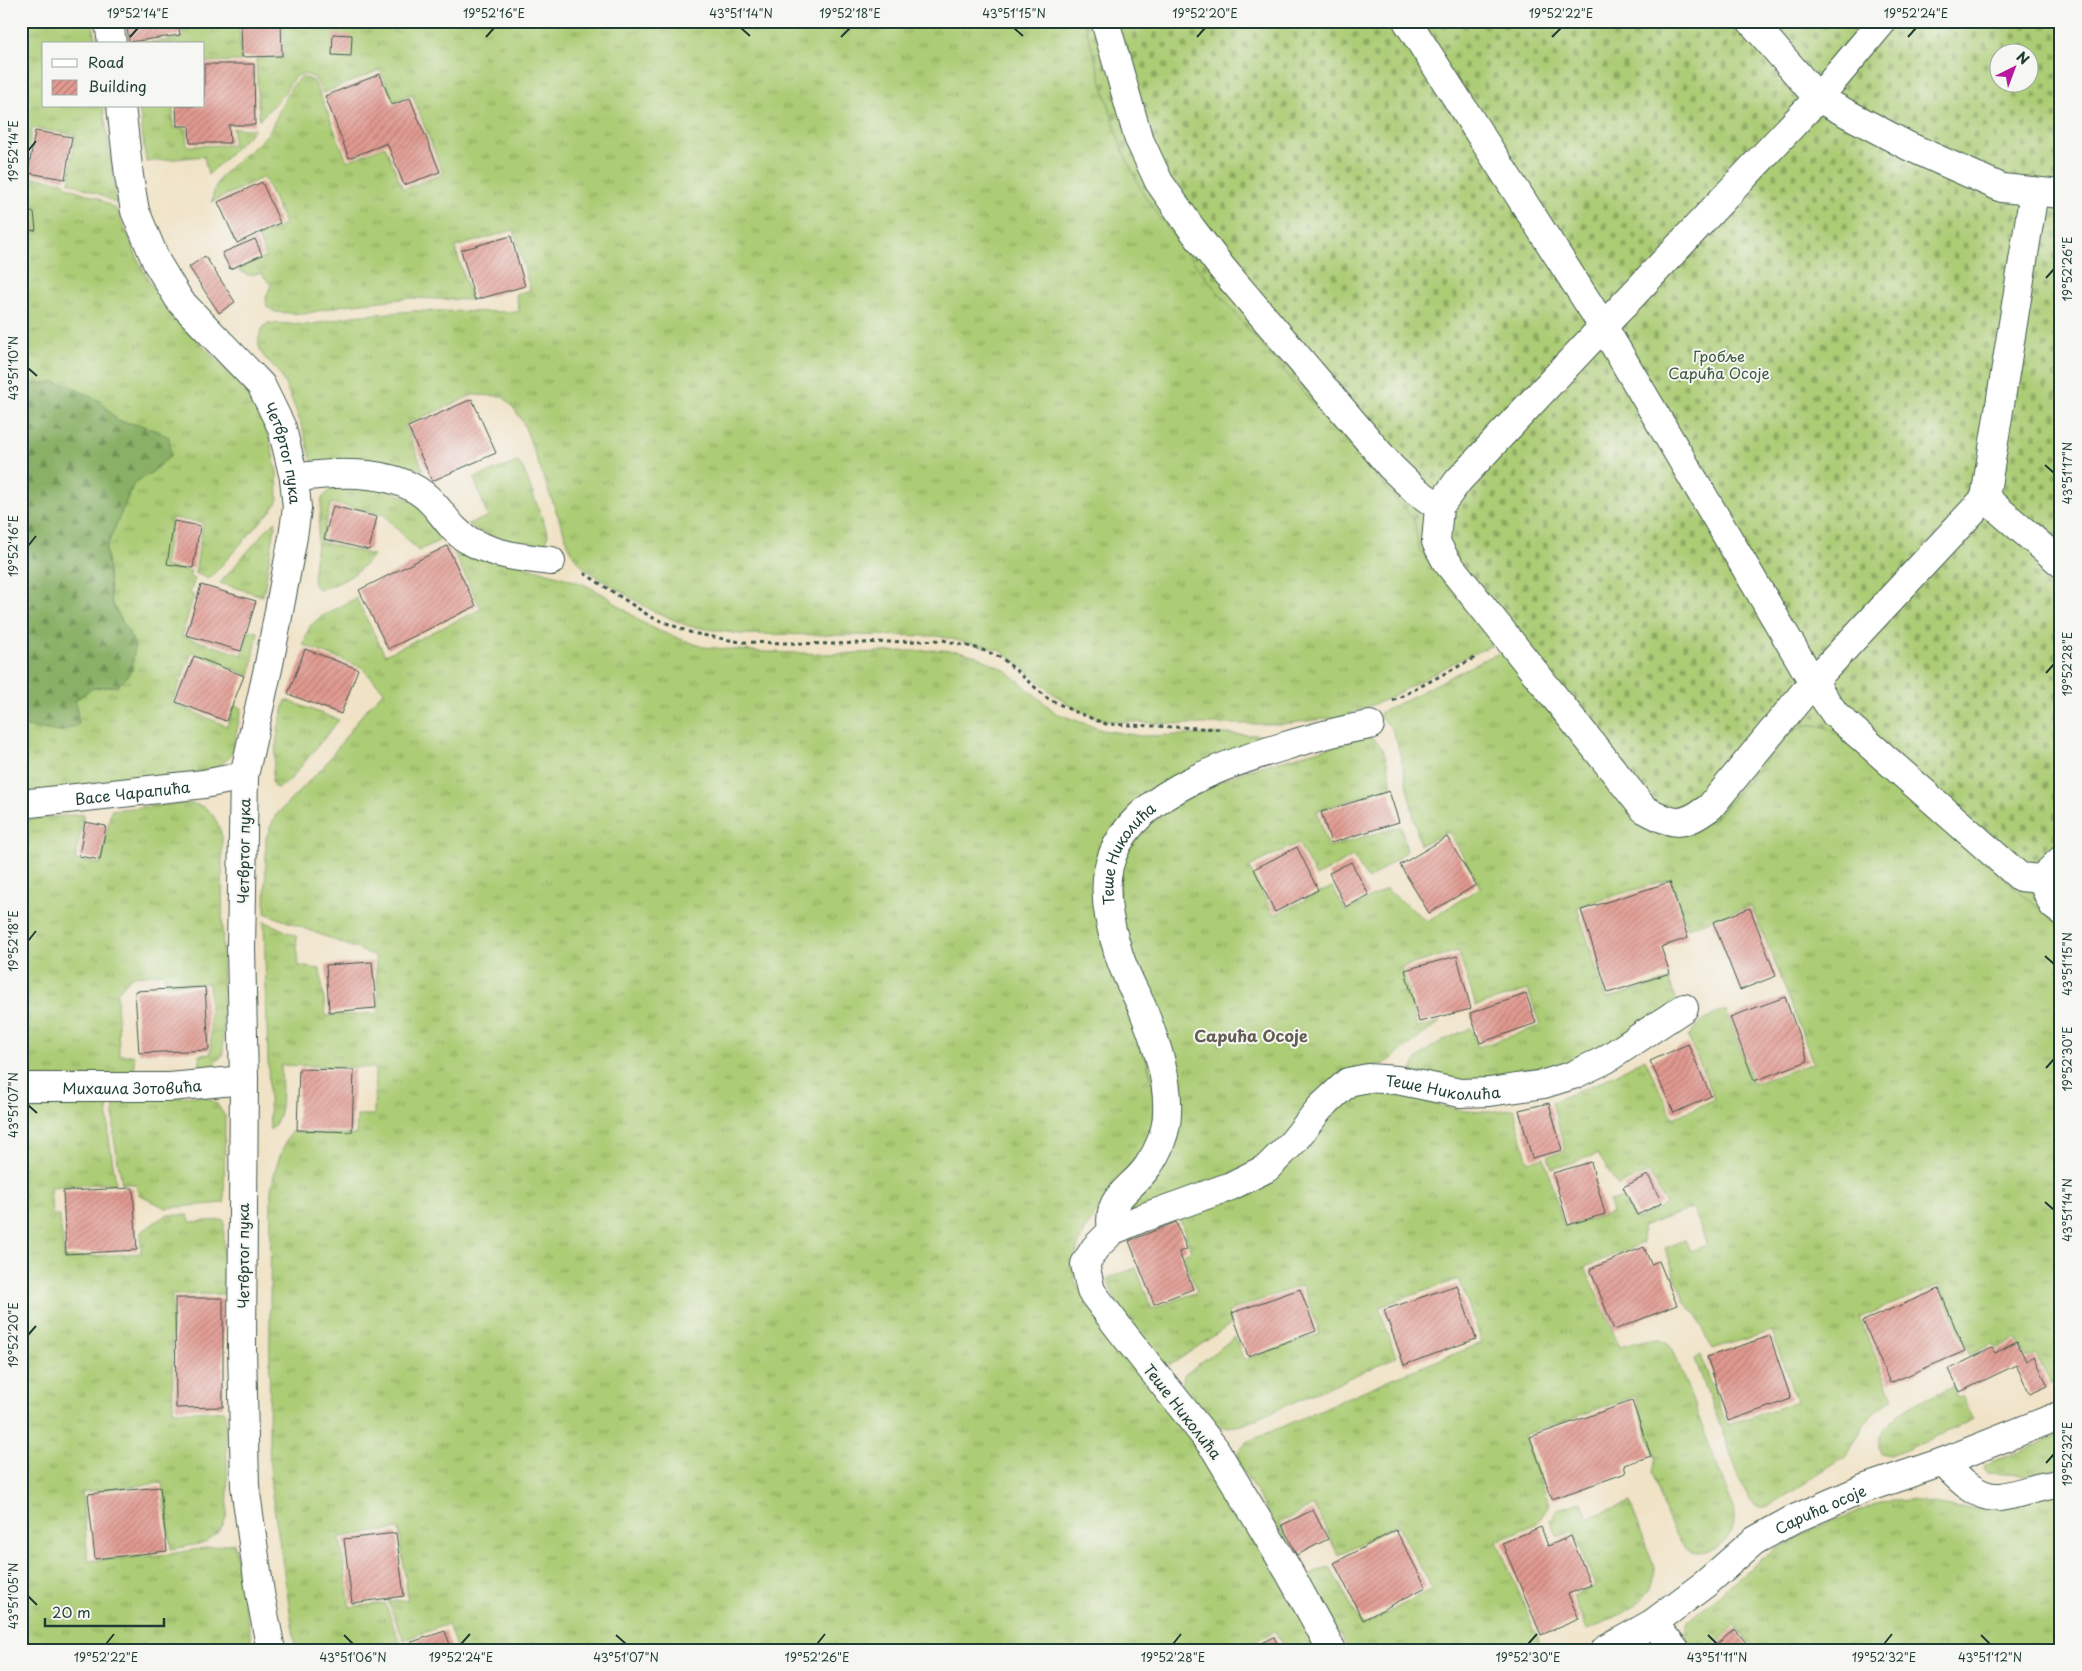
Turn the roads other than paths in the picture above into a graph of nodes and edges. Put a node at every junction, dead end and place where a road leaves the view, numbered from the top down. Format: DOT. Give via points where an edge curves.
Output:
graph roads {
  1 [pos="109,21"];
  2 [pos="1105,21"];
  3 [pos="1407,21"];
  4 [pos="1751,21"];
  5 [pos="1883,21"];
  6 [pos="112,42"];
  7 [pos="1818,98"];
  8 [pos="120,108"];
  9 [pos="2034,192"];
  10 [pos="2061,194"];
  11 [pos="1603,326"];
  12 [pos="294,478"];
  13 [pos="1985,498"];
  14 [pos="1439,507"];
  15 [pos="551,561"];
  16 [pos="2061,563"];
  17 [pos="1813,682"];
  18 [pos="1378,715"];
  19 [pos="244,776"];
  20 [pos="21,804"];
  21 [pos="2061,860"];
  22 [pos="2041,879"];
  23 [pos="2061,911"];
  24 [pos="1684,1008"];
  25 [pos="244,1080"];
  26 [pos="21,1087"];
  27 [pos="1112,1231"];
  28 [pos="2061,1415"];
  29 [pos="1942,1462"];
  30 [pos="2061,1484"];
  31 [pos="1653,1624"];
  32 [pos="271,1650"];
  33 [pos="1332,1650"];
  34 [pos="1605,1650"];
  35 [pos="1675,1650"];
  1 -- 6 [label="street"];
  2 -- 14 [label="street" via="1138,137 1159,182 1222,268 1390,467"];
  3 -- 11 [label="street"];
  4 -- 7 [label="street"];
  5 -- 7 [label="street"];
  7 -- 9 [label="street" via="1908,146 2002,188"];
  7 -- 11 [label="street"];
  8 -- 12 [label="street, Четвртог пука" via="136,211 158,262 180,301 260,386 282,428"];
  9 -- 10 [label="street"];
  9 -- 13 [label="street"];
  11 -- 14 [label="street" via="1458,481"];
  11 -- 17 [label="street"];
  12 -- 15 [label="street" via="317,474 376,475 390,479 425,496 453,530 490,551"];
  12 -- 19 [label="street, Четвртог пука" via="297,508 293,537"];
  13 -- 16 [label="street"];
  13 -- 17 [label="street"];
  14 -- 17 [label="street" via="1436,542 1446,562 1644,809 1667,822 1692,820 1710,807"];
  17 -- 22 [label="street" via="1835,714 2020,877"];
  18 -- 27 [label="street, Теше Николића" via="1348,728 1244,759 1188,783 1134,822 1115,850 1107,884 1111,926 1125,971 1154,1041 1168,1114 1158,1148 1148,1166 1116,1199 1110,1220"];
  19 -- 20 [label="street, Васе Чарапића" via="204,784"];
  19 -- 25 [label="street, Четвртог пука" via="241,948"];
  21 -- 22 [label="street"];
  22 -- 23 [label="street" via="2053,905"];
  24 -- 27 [label="street, Теше Николића" via="1605,1060 1544,1084 1460,1093 1397,1080 1368,1078 1348,1082 1320,1108 1294,1142 1267,1168 1231,1186"];
  25 -- 26 [label="street, Михаила Зотовића" via="170,1087"];
  25 -- 32 [label="street, Четвртог пука" via="242,1346 246,1486"];
  27 -- 33 [label="street, Теше Николића" via="1085,1264 1091,1291 1212,1444"];
  28 -- 29 [label="street, Сарића осоје"];
  29 -- 30 [label="street" via="1965,1483 1987,1495 1999,1497"];
  29 -- 31 [label="street, Сарића осоје" via="1863,1489 1794,1519 1754,1541"];
  31 -- 34 [label="street, Сарића осоје"];
  31 -- 35 [label="street"];
}
